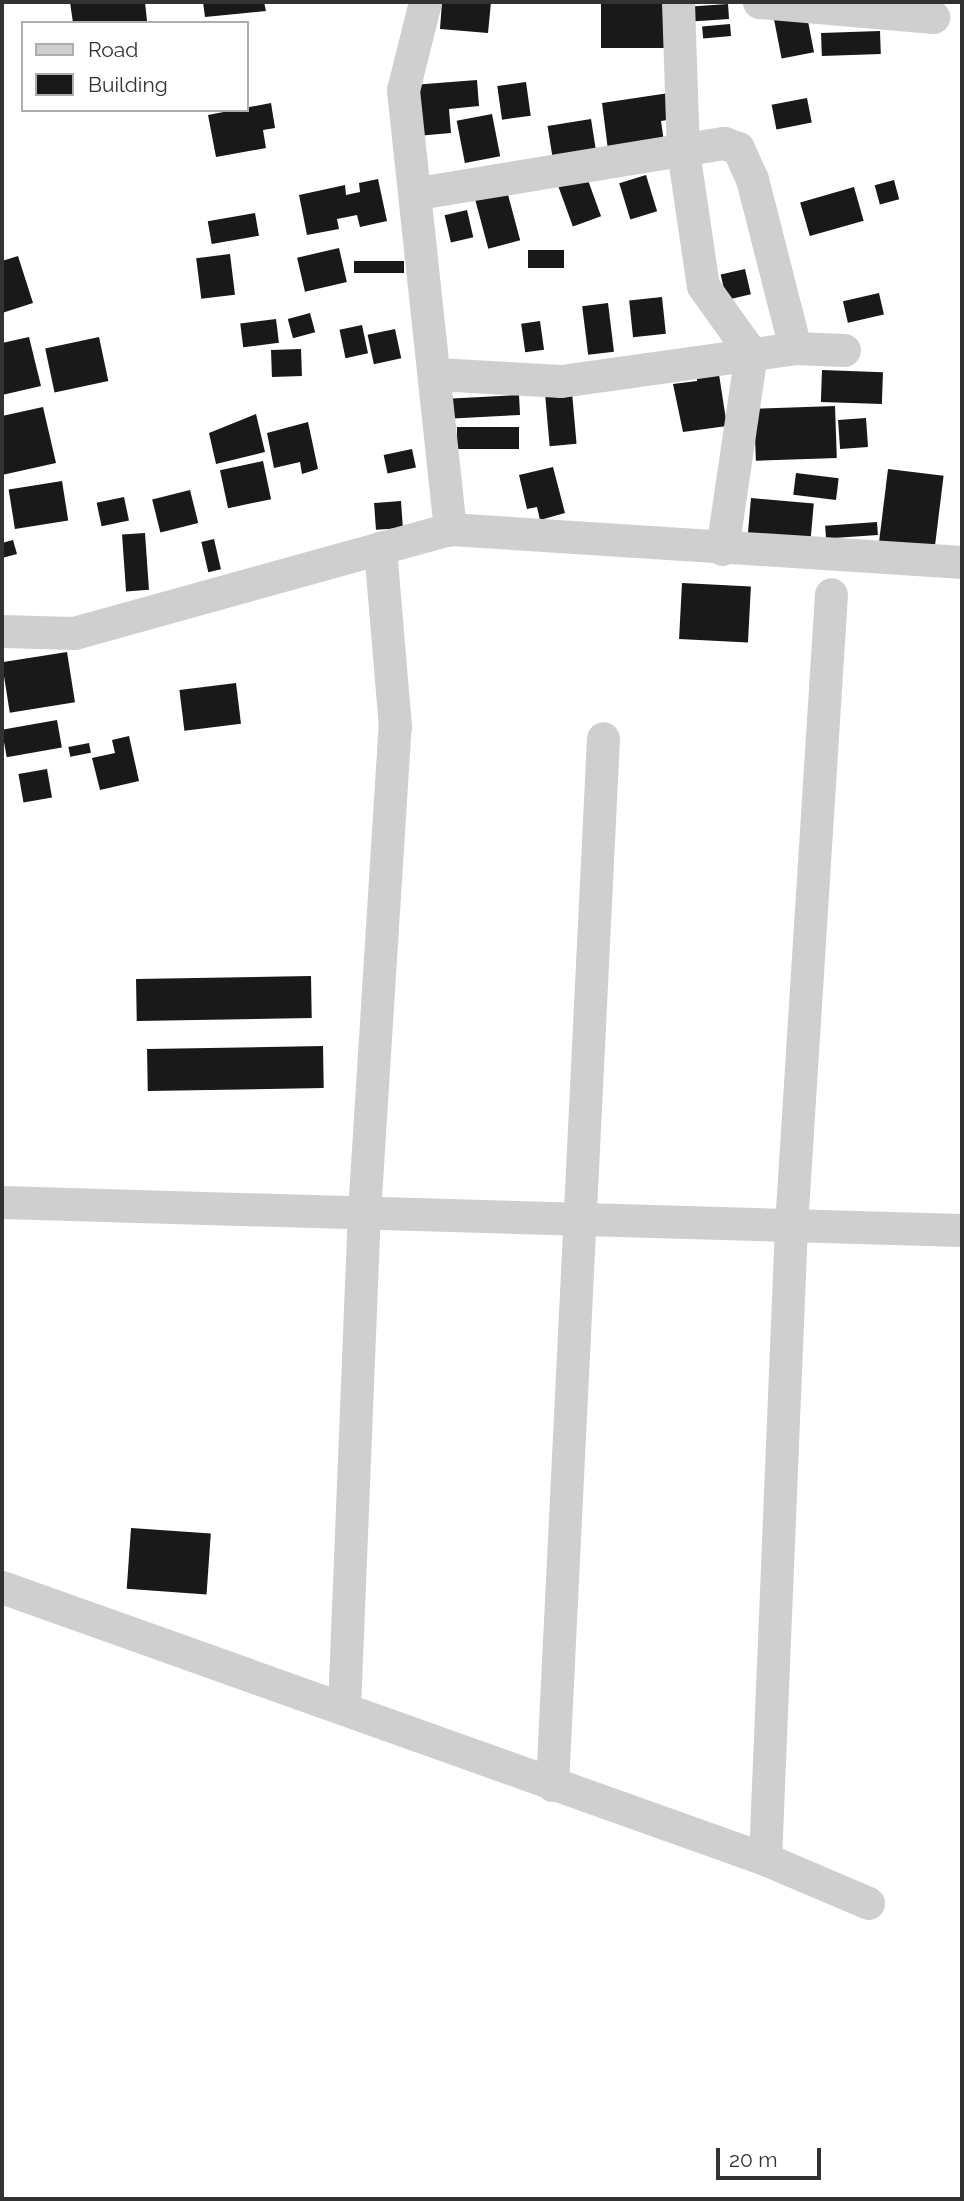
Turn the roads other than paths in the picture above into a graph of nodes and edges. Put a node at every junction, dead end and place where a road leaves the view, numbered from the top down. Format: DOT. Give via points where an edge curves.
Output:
graph roads {
  1 [pos="425,2"];
  2 [pos="678,2"];
  3 [pos="759,2"];
  4 [pos="933,17"];
  5 [pos="683,151"];
  6 [pos="418,193"];
  7 [pos="795,348"];
  8 [pos="844,350"];
  9 [pos="751,353"];
  10 [pos="436,374"];
  11 [pos="450,529"];
  12 [pos="380,548"];
  13 [pos="722,549"];
  14 [pos="962,562"];
  15 [pos="831,594"];
  16 [pos="2,631"];
  17 [pos="603,738"];
  18 [pos="2,1202"];
  19 [pos="364,1213"];
  20 [pos="578,1219"];
  21 [pos="791,1226"];
  22 [pos="962,1230"];
  23 [pos="2,1587"];
  24 [pos="344,1708"];
  25 [pos="552,1785"];
  26 [pos="765,1859"];
  27 [pos="868,1903"];
  1 -- 6 [label="street" via="403,90"];
  2 -- 5 [label="street"];
  3 -- 4 [label="street"];
  5 -- 6 [label="street"];
  5 -- 7 [label="street" via="724,143 738,148 752,179"];
  5 -- 9 [label="street" via="702,286"];
  6 -- 10 [label="street"];
  7 -- 8 [label="street"];
  7 -- 9 [label="street"];
  9 -- 10 [label="street" via="561,381"];
  9 -- 13 [label="street"];
  10 -- 11 [label="street"];
  11 -- 12 [label="street"];
  11 -- 13 [label="street"];
  12 -- 16 [label="street" via="74,633"];
  12 -- 19 [label="street" via="395,727"];
  13 -- 14 [label="street"];
  15 -- 21 [label="street"];
  17 -- 20 [label="street"];
  18 -- 19 [label="street"];
  19 -- 20 [label="street"];
  19 -- 24 [label="street"];
  20 -- 21 [label="street"];
  20 -- 25 [label="street"];
  21 -- 22 [label="street"];
  21 -- 26 [label="street"];
  23 -- 24 [label="street"];
  24 -- 25 [label="street"];
  25 -- 26 [label="street"];
  26 -- 27 [label="street"];
}
